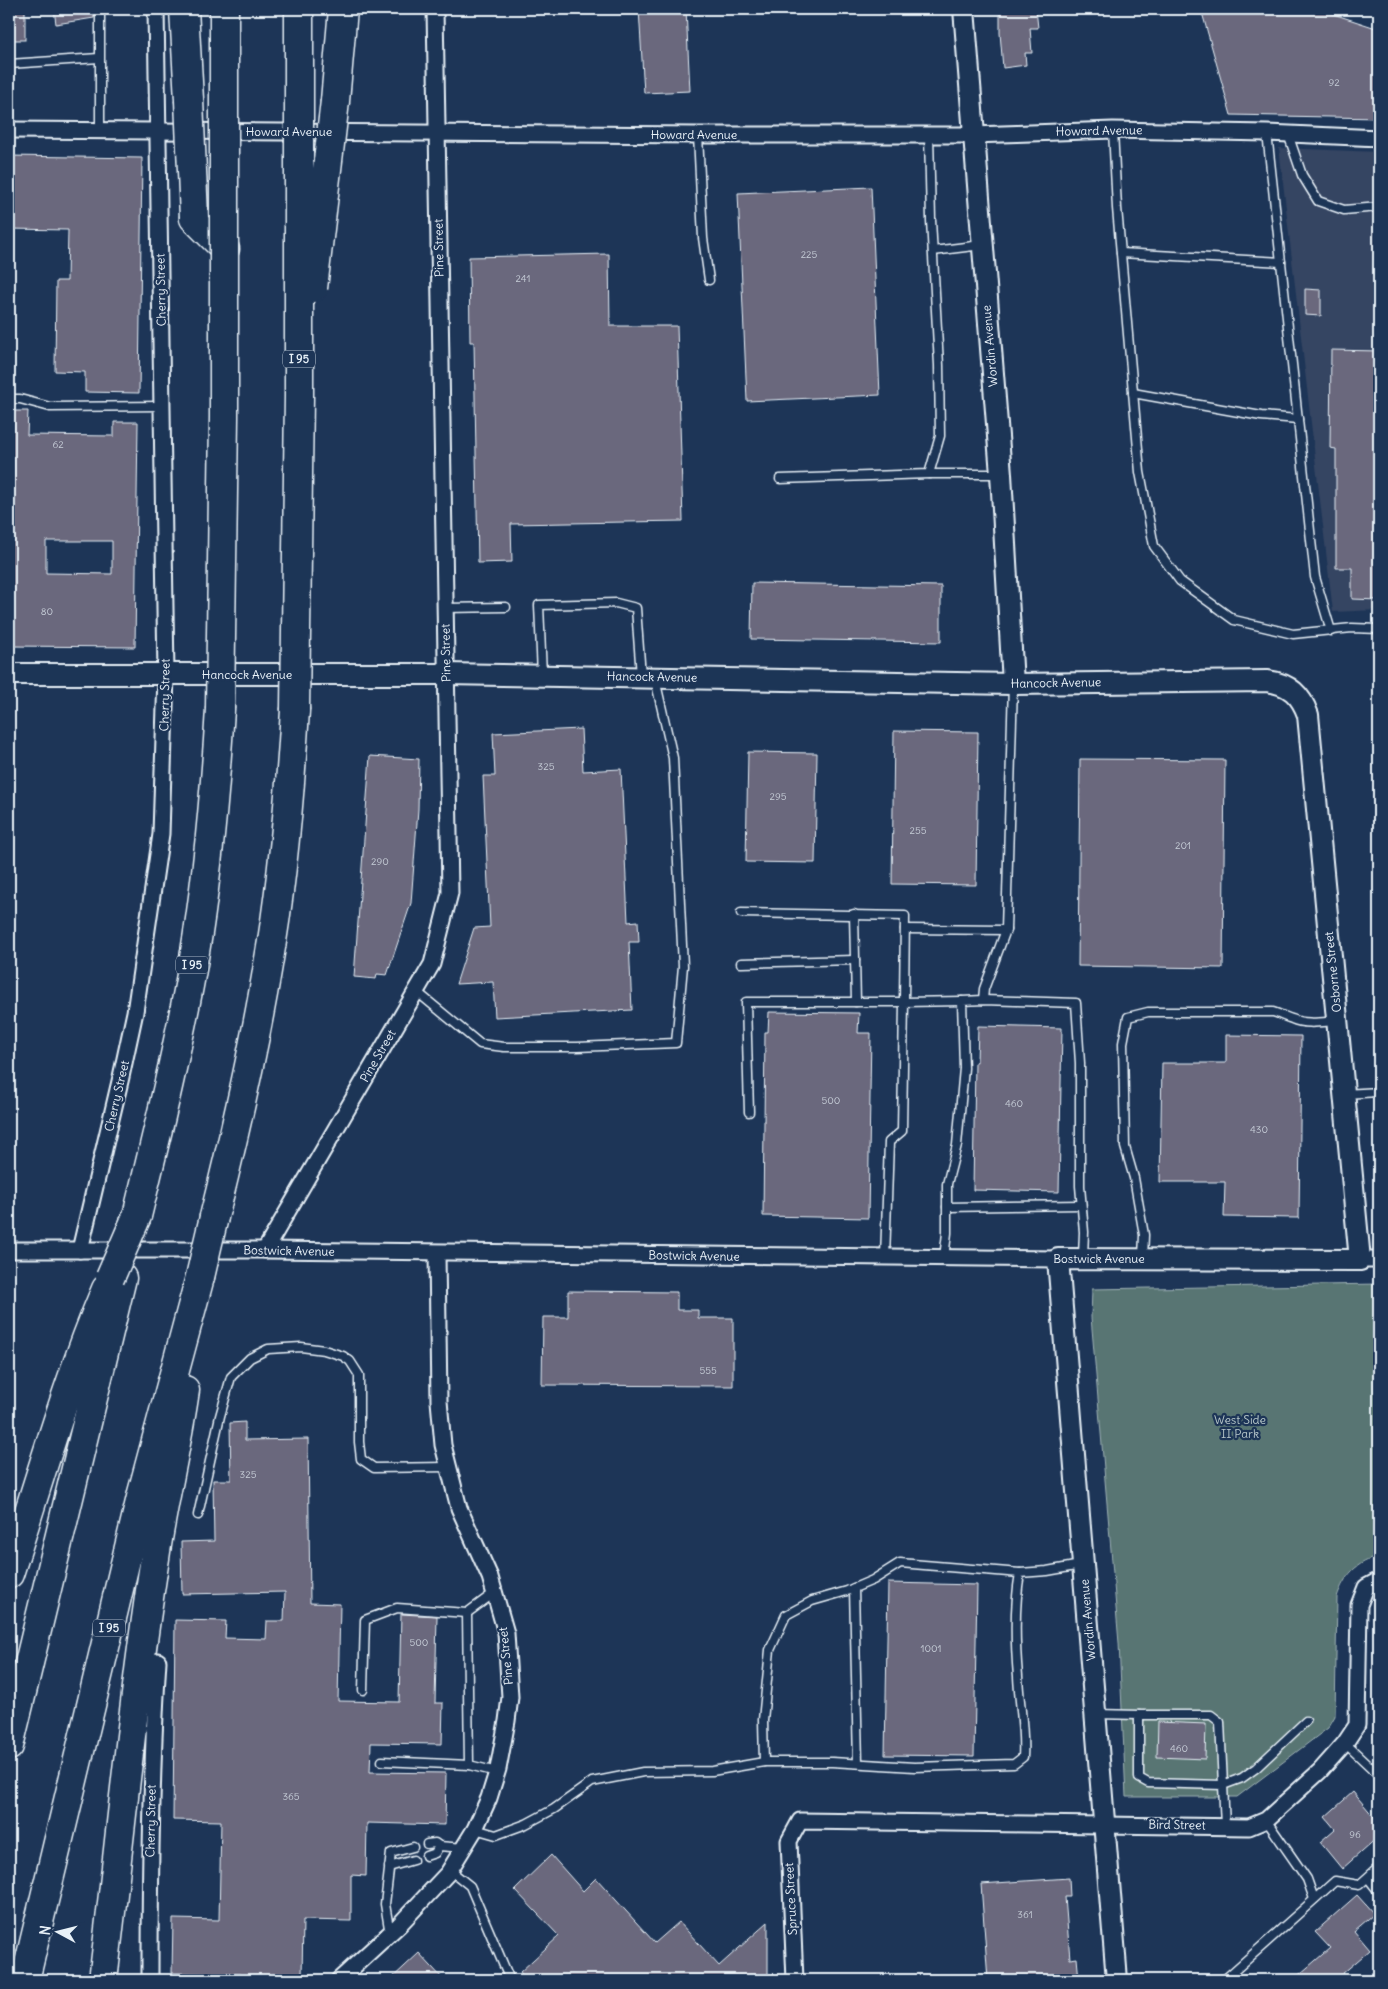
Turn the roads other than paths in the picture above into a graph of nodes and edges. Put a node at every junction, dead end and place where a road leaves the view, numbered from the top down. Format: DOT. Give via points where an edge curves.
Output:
graph roads {
  1 [pos="100,9"];
  2 [pos="156,9"];
  3 [pos="184,9"];
  4 [pos="224,9"];
  5 [pos="300,9"];
  6 [pos="343,9"];
  7 [pos="435,9"];
  8 [pos="964,9"];
  9 [pos="99,58"];
  10 [pos="9,64"];
  11 [pos="9,130"];
  12 [pos="100,130"];
  13 [pos="1113,130"];
  14 [pos="159,131"];
  15 [pos="437,133"];
  16 [pos="1268,133"];
  17 [pos="973,134"];
  18 [pos="1288,134"];
  19 [pos="930,135"];
  20 [pos="698,136"];
  21 [pos="1379,138"];
  22 [pos="1379,207"];
  23 [pos="982,245"];
  24 [pos="225,250"];
  25 [pos="933,251"];
  26 [pos="1121,253"];
  27 [pos="1281,262"];
  28 [pos="709,280"];
  29 [pos="1133,393"];
  30 [pos="299,396"];
  31 [pos="9,399"];
  32 [pos="163,406"];
  33 [pos="1298,419"];
  34 [pos="929,474"];
  35 [pos="1001,474"];
  36 [pos="780,479"];
  37 [pos="506,607"];
  38 [pos="445,608"];
  39 [pos="1379,629"];
  40 [pos="1331,630"];
  41 [pos="9,674"];
  42 [pos="446,674"];
  43 [pos="166,675"];
  44 [pos="542,675"];
  45 [pos="648,677"];
  46 [pos="1013,684"];
  47 [pos="1293,690"];
  48 [pos="741,913"];
  49 [pos="854,914"];
  50 [pos="905,928"];
  51 [pos="1006,930"];
  52 [pos="855,960"];
  53 [pos="741,962"];
  54 [pos="416,991"];
  55 [pos="984,1000"];
  56 [pos="962,1001"];
  57 [pos="856,1002"];
  58 [pos="904,1002"];
  59 [pos="1337,1021"];
  60 [pos="1379,1092"];
  61 [pos="1344,1094"];
  62 [pos="749,1112"];
  63 [pos="1081,1206"];
  64 [pos="947,1207"];
  65 [pos="9,1250"];
  66 [pos="80,1250"];
  67 [pos="265,1250"];
  68 [pos="437,1253"];
  69 [pos="886,1258"];
  70 [pos="944,1258"];
  71 [pos="1058,1259"];
  72 [pos="1083,1259"];
  73 [pos="1143,1260"];
  74 [pos="1370,1260"];
  75 [pos="200,1277"];
  76 [pos="116,1278"];
  77 [pos="448,1467"];
  78 [pos="198,1515"];
  79 [pos="1084,1565"];
  80 [pos="1020,1573"];
  81 [pos="9,1574"];
  82 [pos="1379,1580"];
  83 [pos="854,1588"];
  84 [pos="494,1593"];
  85 [pos="467,1613"];
  86 [pos="158,1661"];
  87 [pos="364,1690"];
  88 [pos="1096,1714"];
  89 [pos="1139,1716"];
  90 [pos="1306,1721"];
  91 [pos="1345,1743"];
  92 [pos="9,1746"];
  93 [pos="382,1761"];
  94 [pos="764,1762"];
  95 [pos="858,1763"];
  96 [pos="469,1765"];
  97 [pos="498,1772"];
  98 [pos="1379,1776"];
  99 [pos="1223,1785"];
  100 [pos="1266,1820"];
  101 [pos="800,1821"];
  102 [pos="1105,1824"];
  103 [pos="1225,1826"];
  104 [pos="475,1829"];
  105 [pos="427,1844"];
  106 [pos="439,1846"];
  107 [pos="413,1847"];
  108 [pos="464,1848"];
  109 [pos="426,1856"];
  110 [pos="413,1860"];
  111 [pos="390,1867"];
  112 [pos="1379,1868"];
  113 [pos="450,1870"];
  114 [pos="1368,1878"];
  115 [pos="1379,1892"];
  116 [pos="1314,1899"];
  117 [pos="390,1934"];
  118 [pos="1379,1974"];
  119 [pos="24,1980"];
  120 [pos="103,1980"];
  121 [pos="150,1980"];
  122 [pos="340,1980"];
  123 [pos="510,1980"];
  124 [pos="795,1980"];
  125 [pos="1117,1980"];
  126 [pos="1224,1980"];
  127 [pos="1372,1980"];
  1 -- 9 [label="lane"];
  2 -- 14 [label="street, Cherry Street"];
  3 -- 24 [label="highway, bridge" via="194,218"];
  4 -- 24 [label="highway, I 95, bridge"];
  5 -- 30 [label="highway, I 95, bridge"];
  6 -- 30 [label="highway, bridge" via="321,232"];
  7 -- 15 [label="street, Pine Street"];
  8 -- 17 [label="street, Wordin Avenue"];
  9 -- 10 [label="lane"];
  9 -- 12 [label="lane"];
  11 -- 12 [label="street, Howard Avenue"];
  12 -- 14 [label="street, Howard Avenue"];
  13 -- 16 [label="street, Howard Avenue"];
  13 -- 17 [label="street, Howard Avenue"];
  13 -- 26 [label="lane"];
  14 -- 15 [label="street, Howard Avenue"];
  14 -- 32 [label="street, Cherry Street"];
  15 -- 20 [label="street, Howard Avenue"];
  15 -- 38 [label="street, Pine Street"];
  16 -- 18 [label="street, Howard Avenue"];
  16 -- 27 [label="lane"];
  17 -- 19 [label="street, Howard Avenue"];
  17 -- 23 [label="street, Wordin Avenue"];
  18 -- 21 [label="street, Howard Avenue"];
  18 -- 22 [label="lane" via="1302,175 1318,201 1344,210"];
  19 -- 20 [label="street, Howard Avenue"];
  19 -- 25 [label="lane"];
  20 -- 28 [label="lane" via="702,238"];
  23 -- 25 [label="lane"];
  23 -- 35 [label="street, Wordin Avenue"];
  24 -- 76 [label="highway, I 95, bridge" via="220,709 212,822 194,956 169,1081 137,1216"];
  25 -- 34 [label="lane" via="940,365 940,436"];
  26 -- 27 [label="lane"];
  26 -- 29 [label="lane"];
  27 -- 33 [label="lane"];
  29 -- 33 [label="lane" via="1261,416"];
  29 -- 40 [label="lane" via="1140,472 1154,546 1180,581 1234,620 1293,634"];
  30 -- 75 [label="highway, I 95, bridge" via="295,710 286,827 269,964 243,1096"];
  31 -- 32 [label="lane" via="50,407"];
  32 -- 43 [label="street, Cherry Street"];
  33 -- 40 [label="lane" via="1315,577"];
  34 -- 35 [label="lane"];
  34 -- 36 [label="lane"];
  35 -- 46 [label="street, Wordin Avenue"];
  37 -- 38 [label="lane"];
  38 -- 42 [label="street, Pine Street"];
  39 -- 40 [label="lane"];
  41 -- 43 [label="street, Hancock Avenue"];
  42 -- 43 [label="street, Hancock Avenue"];
  42 -- 44 [label="street, Hancock Avenue"];
  42 -- 54 [label="street, Pine Street" via="450,893 432,964"];
  43 -- 66 [label="street, Cherry Street" via="161,834 146,946 122,1077"];
  44 -- 45 [label="street, Hancock Avenue"];
  44 -- 45 [label="lane" via="539,606 616,603 636,608"];
  45 -- 46 [label="street, Hancock Avenue"];
  45 -- 54 [label="lane" via="673,758 683,966 676,1043 577,1048 480,1044"];
  46 -- 47 [label="street, Hancock Avenue" via="1267,682"];
  46 -- 51 [label="lane"];
  47 -- 59 [label="street, Osborne Street" via="1308,715"];
  48 -- 49 [label="lane"];
  49 -- 50 [label="lane" via="905,916"];
  49 -- 52 [label="lane"];
  50 -- 51 [label="lane"];
  50 -- 58 [label="lane"];
  51 -- 55 [label="lane" via="984,989"];
  52 -- 53 [label="lane"];
  52 -- 57 [label="lane"];
  54 -- 67 [label="street, Pine Street"];
  55 -- 56 [label="lane"];
  55 -- 63 [label="lane" via="1076,1003 1080,1063"];
  56 -- 58 [label="lane"];
  56 -- 64 [label="lane" via="964,1068 956,1144 947,1184"];
  57 -- 58 [label="lane"];
  57 -- 62 [label="lane" via="746,1002"];
  58 -- 69 [label="lane" via="902,1131 889,1142"];
  59 -- 61 [label="street, Osborne Street"];
  59 -- 73 [label="lane" via="1292,1020 1273,1012 1148,1012 1128,1017 1123,1043 1125,1147 1144,1235"];
  60 -- 61 [label="lane"];
  61 -- 74 [label="street, Osborne Street"];
  63 -- 64 [label="lane"];
  63 -- 72 [label="lane"];
  64 -- 70 [label="lane"];
  65 -- 66 [label="street, Bostwick Avenue"];
  66 -- 67 [label="street, Bostwick Avenue"];
  67 -- 68 [label="street, Bostwick Avenue"];
  68 -- 69 [label="street, Bostwick Avenue"];
  68 -- 77 [label="street, Pine Street" via="439,1401 442,1445"];
  69 -- 70 [label="street, Bostwick Avenue"];
  70 -- 71 [label="street, Bostwick Avenue"];
  71 -- 72 [label="street, Bostwick Avenue"];
  71 -- 79 [label="street, Wordin Avenue"];
  72 -- 73 [label="street, Bostwick Avenue"];
  73 -- 74 [label="street, Bostwick Avenue"];
  75 -- 119 [label="highway, I 95" via="142,1493"];
  75 -- 120 [label="highway" via="180,1428 150,1594"];
  76 -- 81 [label="highway" via="82,1348"];
  76 -- 92 [label="highway"];
  77 -- 78 [label="lane" via="369,1467 361,1459 358,1442 359,1375 350,1361 324,1350 301,1346 268,1349 250,1358 231,1377"];
  77 -- 84 [label="street, Pine Street" via="460,1508"];
  79 -- 80 [label="lane"];
  79 -- 88 [label="street, Wordin Avenue"];
  80 -- 83 [label="lane" via="900,1563"];
  80 -- 95 [label="lane" via="1016,1597 1023,1757 1014,1764 914,1767"];
  82 -- 91 [label="street, Bird Street" via="1366,1587 1359,1605 1357,1726"];
  83 -- 94 [label="lane" via="812,1601 786,1615 770,1650 763,1720"];
  83 -- 95 [label="lane"];
  84 -- 85 [label="lane"];
  84 -- 97 [label="street, Pine Street" via="506,1633 510,1697"];
  85 -- 87 [label="lane" via="397,1608 365,1620"];
  85 -- 96 [label="lane"];
  86 -- 121 [label="street, Cherry Street" via="153,1753"];
  88 -- 89 [label="lane"];
  88 -- 102 [label="street, Wordin Avenue"];
  89 -- 99 [label="lane" via="1140,1778 1148,1783"];
  89 -- 99 [label="lane" via="1211,1715 1220,1722"];
  90 -- 99 [label="lane" via="1256,1768"];
  91 -- 98 [label="lane"];
  91 -- 100 [label="street, Bird Street" via="1320,1771"];
  93 -- 96 [label="lane"];
  94 -- 95 [label="lane"];
  94 -- 104 [label="lane" via="712,1771 643,1772 592,1782 526,1824 496,1835"];
  96 -- 97 [label="lane"];
  97 -- 104 [label="street, Pine Street"];
  99 -- 103 [label="lane"];
  100 -- 103 [label="street, Bird Street" via="1249,1827"];
  100 -- 116 [label="lane" via="1308,1879"];
  101 -- 102 [label="street, Bird Street"];
  101 -- 124 [label="street, Spruce Street" via="789,1841"];
  102 -- 103 [label="street, Bird Street"];
  102 -- 125 [label="street, Wordin Avenue"];
  104 -- 108 [label="street, Pine Street"];
  105 -- 106 [label="lane"];
  106 -- 108 [label="lane"];
  106 -- 109 [label="lane" via="435,1853"];
  107 -- 111 [label="lane" via="392,1853"];
  108 -- 113 [label="street, Pine Street"];
  110 -- 111 [label="lane"];
  111 -- 117 [label="lane" via="385,1904"];
  112 -- 114 [label="lane"];
  113 -- 117 [label="street, Pine Street"];
  113 -- 123 [label="lane" via="470,1886"];
  114 -- 115 [label="lane"];
  114 -- 116 [label="lane" via="1359,1885 1335,1881"];
  116 -- 126 [label="lane"];
  117 -- 122 [label="street, Pine Street"];
  118 -- 127 [label="lane"];
}
